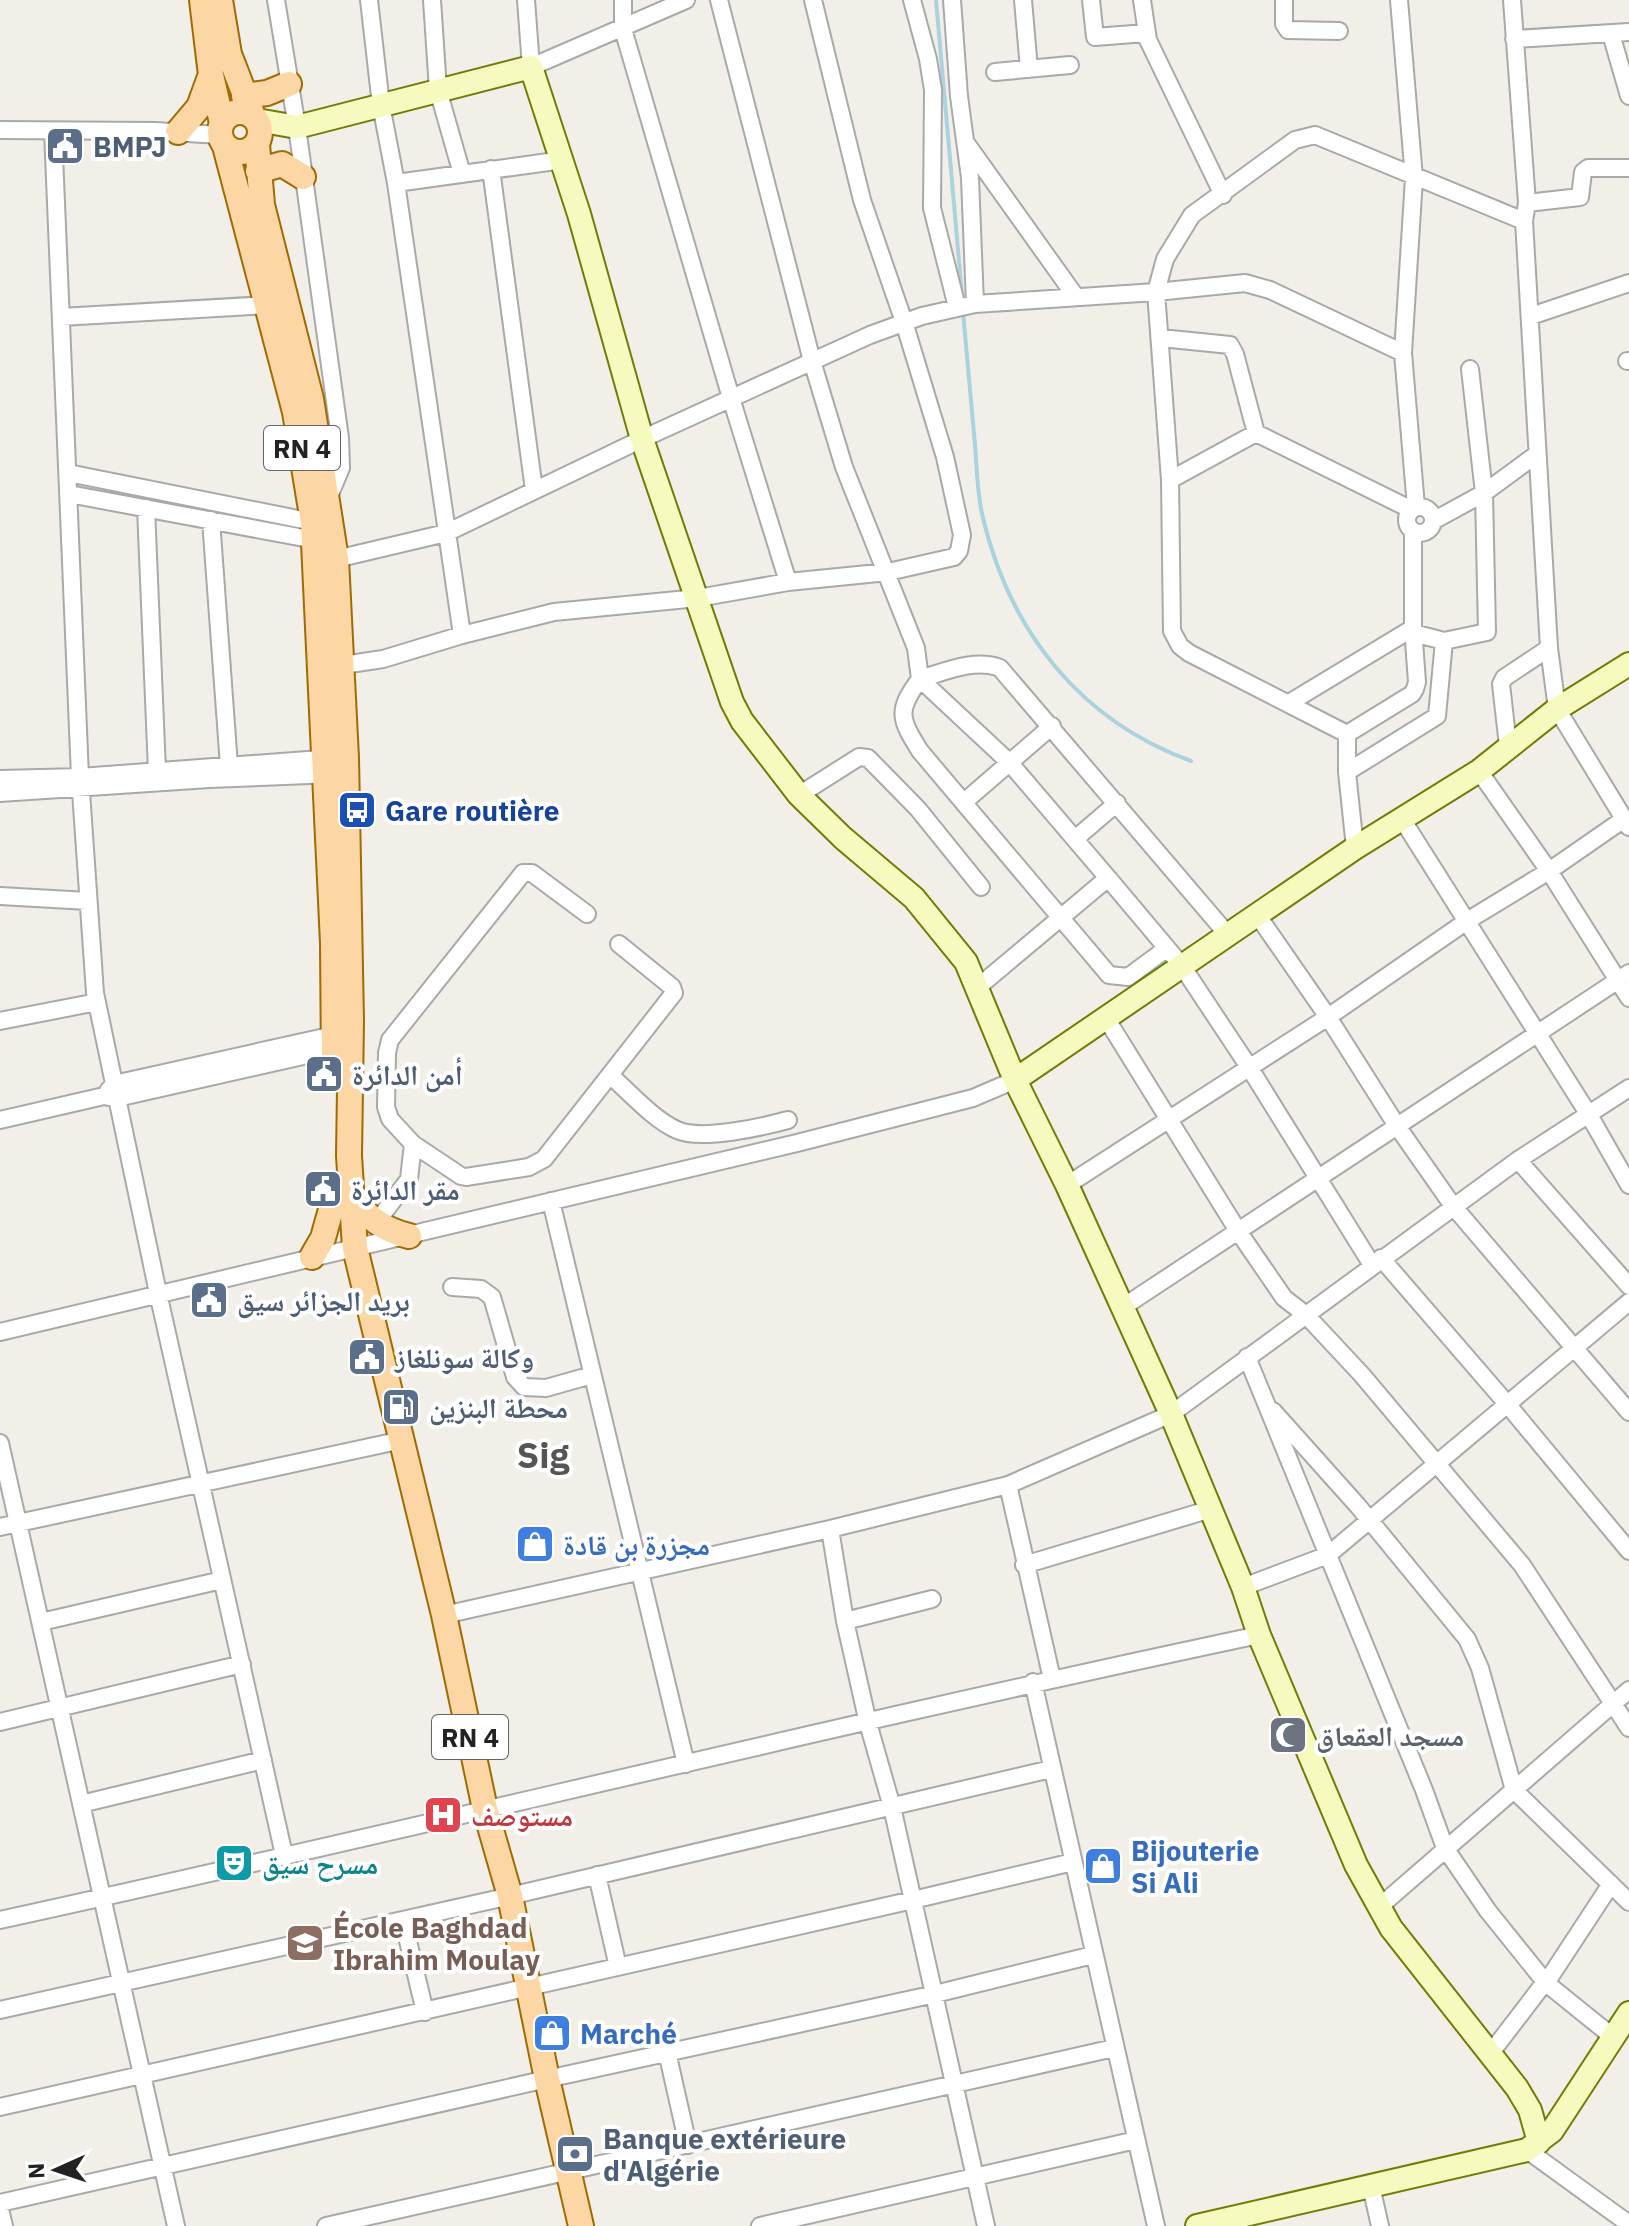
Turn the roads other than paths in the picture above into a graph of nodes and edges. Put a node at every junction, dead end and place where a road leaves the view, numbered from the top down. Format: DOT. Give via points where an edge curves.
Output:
graph roads {
  1 [pos="202,0"];
  2 [pos="220,0"];
  3 [pos="276,0"];
  4 [pos="369,0"];
  5 [pos="432,0"];
  6 [pos="526,0"];
  7 [pos="623,0"];
  8 [pos="686,0"];
  9 [pos="719,0"];
  10 [pos="813,0"];
  11 [pos="912,0"];
  12 [pos="952,0"];
  13 [pos="1023,0"];
  14 [pos="1091,0"];
  15 [pos="1142,0"];
  16 [pos="1284,0"];
  17 [pos="1399,0"];
  18 [pos="1512,0"];
  19 [pos="623,29"];
  20 [pos="1339,31"];
  21 [pos="1629,32"];
  22 [pos="1146,33"];
  23 [pos="1611,34"];
  24 [pos="1514,39"];
  25 [pos="1070,65"];
  26 [pos="531,67"];
  27 [pos="1029,69"];
  28 [pos="995,72"];
  29 [pos="211,75"];
  30 [pos="289,84"];
  31 [pos="438,90"];
  32 [pos="1629,96"];
  33 [pos="381,105"];
  34 [pos="254,123"];
  35 [pos="294,127"];
  36 [pos="0,130"];
  37 [pos="53,131"];
  38 [pos="178,132"];
  39 [pos="222,134"];
  40 [pos="965,141"];
  41 [pos="563,160"];
  42 [pos="1629,168"];
  43 [pos="491,169"];
  44 [pos="258,171"];
  45 [pos="462,174"];
  46 [pos="303,177"];
  47 [pos="1414,178"];
  48 [pos="396,183"];
  49 [pos="1223,195"];
  50 [pos="1527,203"];
  51 [pos="1524,221"];
  52 [pos="1629,283"];
  53 [pos="1156,292"];
  54 [pos="1076,297"];
  55 [pos="975,304"];
  56 [pos="267,305"];
  57 [pos="957,307"];
  58 [pos="1531,316"];
  59 [pos="61,317"];
  60 [pos="904,322"];
  61 [pos="1161,338"];
  62 [pos="1403,353"];
  63 [pos="812,361"];
  64 [pos="1470,369"];
  65 [pos="731,398"];
  66 [pos="1256,433"];
  67 [pos="642,439"];
  68 [pos="1537,454"];
  69 [pos="68,473"];
  70 [pos="1170,480"];
  71 [pos="534,490"];
  72 [pos="1484,493"];
  73 [pos="69,494"];
  74 [pos="177,496"];
  75 [pos="328,499"];
  76 [pos="146,508"];
  77 [pos="1414,508"];
  78 [pos="175,513"];
  79 [pos="211,520"];
  80 [pos="1433,521"];
  81 [pos="314,531"];
  82 [pos="1413,531"];
  83 [pos="446,533"];
  84 [pos="336,559"];
  85 [pos="888,572"];
  86 [pos="788,582"];
  87 [pos="698,598"];
  88 [pos="1413,630"];
  89 [pos="462,635"];
  90 [pos="1444,641"];
  91 [pos="1549,648"];
  92 [pos="1629,664"];
  93 [pos="343,665"];
  94 [pos="920,679"];
  95 [pos="1289,703"];
  96 [pos="1557,709"];
  97 [pos="1052,726"];
  98 [pos="1347,734"];
  99 [pos="1508,746"];
  100 [pos="1009,762"];
  101 [pos="229,766"];
  102 [pos="336,766"];
  103 [pos="157,771"];
  104 [pos="1479,771"];
  105 [pos="1347,772"];
  106 [pos="0,779"];
  107 [pos="80,782"];
  108 [pos="0,793"];
  109 [pos="799,795"];
  110 [pos="964,802"];
  111 [pos="1117,803"];
  112 [pos="1402,819"];
  113 [pos="1627,823"];
  114 [pos="1075,839"];
  115 [pos="1355,848"];
  116 [pos="1549,871"];
  117 [pos="1108,878"];
  118 [pos="981,887"];
  119 [pos="0,896"];
  120 [pos="88,901"];
  121 [pos="587,914"];
  122 [pos="1258,916"];
  123 [pos="1063,918"];
  124 [pos="1467,921"];
  125 [pos="1228,935"];
  126 [pos="619,944"];
  127 [pos="1166,949"];
  128 [pos="1182,966"];
  129 [pos="1623,976"];
  130 [pos="978,987"];
  131 [pos="1629,998"];
  132 [pos="97,1002"];
  133 [pos="1328,1017"];
  134 [pos="1106,1018"];
  135 [pos="0,1021"];
  136 [pos="1539,1032"];
  137 [pos="334,1042"];
  138 [pos="1249,1067"];
  139 [pos="610,1075"];
  140 [pos="1015,1080"];
  141 [pos="1629,1088"];
  142 [pos="112,1093"];
  143 [pos="1589,1115"];
  144 [pos="0,1120"];
  145 [pos="788,1120"];
  146 [pos="1170,1120"];
  147 [pos="1397,1126"];
  148 [pos="413,1144"];
  149 [pos="1518,1160"];
  150 [pos="443,1165"];
  151 [pos="1318,1178"];
  152 [pos="409,1179"];
  153 [pos="1067,1185"];
  154 [pos="1629,1185"];
  155 [pos="343,1196"];
  156 [pos="551,1201"];
  157 [pos="1453,1206"];
  158 [pos="376,1223"];
  159 [pos="1238,1231"];
  160 [pos="409,1236"];
  161 [pos="355,1248"];
  162 [pos="312,1257"];
  163 [pos="1376,1261"];
  164 [pos="1629,1286"];
  165 [pos="452,1287"];
  166 [pos="158,1293"];
  167 [pos="1629,1302"];
  168 [pos="1123,1307"];
  169 [pos="1306,1315"];
  170 [pos="0,1332"];
  171 [pos="1576,1348"];
  172 [pos="1247,1357"];
  173 [pos="592,1375"];
  174 [pos="1263,1400"];
  175 [pos="1508,1405"];
  176 [pos="1629,1412"];
  177 [pos="1171,1414"];
  178 [pos="402,1440"];
  179 [pos="0,1443"];
  180 [pos="1437,1464"];
  181 [pos="201,1483"];
  182 [pos="1008,1485"];
  183 [pos="1211,1509"];
  184 [pos="1369,1522"];
  185 [pos="18,1523"];
  186 [pos="0,1527"];
  187 [pos="830,1529"];
  188 [pos="1629,1551"];
  189 [pos="1328,1555"];
  190 [pos="1024,1565"];
  191 [pos="641,1570"];
  192 [pos="222,1580"];
  193 [pos="1243,1587"];
  194 [pos="932,1599"];
  195 [pos="444,1615"];
  196 [pos="845,1621"];
  197 [pos="41,1622"];
  198 [pos="1259,1635"];
  199 [pos="242,1664"];
  200 [pos="1052,1679"];
  201 [pos="1033,1682"];
  202 [pos="1629,1690"];
  203 [pos="1613,1704"];
  204 [pos="60,1707"];
  205 [pos="0,1722"];
  206 [pos="868,1723"];
  207 [pos="1629,1728"];
  208 [pos="263,1760"];
  209 [pos="686,1764"];
  210 [pos="1051,1769"];
  211 [pos="1514,1790"];
  212 [pos="81,1804"];
  213 [pos="892,1807"];
  214 [pos="485,1809"];
  215 [pos="1445,1848"];
  216 [pos="284,1855"];
  217 [pos="1073,1862"];
  218 [pos="597,1875"];
  219 [pos="1611,1884"];
  220 [pos="510,1896"];
  221 [pos="102,1898"];
  222 [pos="913,1900"];
  223 [pos="1629,1902"];
  224 [pos="1378,1908"];
  225 [pos="0,1920"];
  226 [pos="403,1920"];
  227 [pos="1093,1955"];
  228 [pos="618,1967"];
  229 [pos="121,1982"];
  230 [pos="1545,1982"];
  231 [pos="528,1988"];
  232 [pos="935,1994"];
  233 [pos="0,2010"];
  234 [pos="425,2012"];
  235 [pos="1629,2013"];
  236 [pos="1613,2037"];
  237 [pos="1114,2048"];
  238 [pos="667,2052"];
  239 [pos="1490,2054"];
  240 [pos="142,2077"];
  241 [pos="547,2079"];
  242 [pos="955,2084"];
  243 [pos="0,2107"];
  244 [pos="1136,2140"];
  245 [pos="688,2145"];
  246 [pos="1533,2146"];
  247 [pos="163,2168"];
  248 [pos="568,2172"];
  249 [pos="975,2175"];
  250 [pos="1371,2186"];
  251 [pos="0,2206"];
  252 [pos="1629,2224"];
  253 [pos="4,2226"];
  254 [pos="176,2226"];
  255 [pos="326,2226"];
  256 [pos="581,2226"];
  257 [pos="760,2226"];
  258 [pos="986,2226"];
  259 [pos="1156,2226"];
  260 [pos="1197,2226"];
  261 [pos="1380,2226"];
  1 -- 29 [label="main road, RN 4"];
  2 -- 34 [label="main road, RN 4" via="229,54"];
  3 -- 30 [label="street"];
  4 -- 33 [label="street"];
  5 -- 31 [label="street"];
  6 -- 26 [label="street"];
  7 -- 19 [label="street"];
  8 -- 19 [label="street"];
  9 -- 63 [label="street"];
  10 -- 60 [label="street" via="862,200"];
  11 -- 57 [label="street" via="933,90 932,208"];
  12 -- 40 [label="street"];
  13 -- 27 [label="street"];
  14 -- 22 [label="street" via="1095,37"];
  15 -- 22 [label="street"];
  16 -- 20 [label="street" via="1288,30"];
  17 -- 47 [label="street"];
  18 -- 24 [label="street"];
  19 -- 26 [label="street"];
  19 -- 65 [label="street"];
  21 -- 23 [label="street"];
  22 -- 49 [label="street"];
  23 -- 24 [label="street"];
  23 -- 32 [label="street"];
  24 -- 50 [label="street"];
  25 -- 27 [label="street"];
  26 -- 31 [label="street"];
  26 -- 41 [label="street"];
  27 -- 28 [label="street"];
  29 -- 38 [label="main road" via="199,107"];
  29 -- 39 [label="main road, RN 4"];
  30 -- 34 [label="main road" via="267,93"];
  30 -- 35 [label="street"];
  31 -- 33 [label="street"];
  31 -- 45 [label="street"];
  33 -- 35 [label="street"];
  33 -- 48 [label="street"];
  34 -- 35 [label="street"];
  34 -- 39 [label="main road" via="236,112"];
  34 -- 39 [label="main road" via="242,153"];
  34 -- 44 [label="main road, RN 4"];
  35 -- 46 [label="street"];
  36 -- 37 [label="street"];
  37 -- 38 [label="street"];
  37 -- 59 [label="street"];
  38 -- 39 [label="street"];
  39 -- 56 [label="main road, RN 4"];
  40 -- 54 [label="street"];
  40 -- 55 [label="street"];
  41 -- 43 [label="street"];
  41 -- 67 [label="street"];
  42 -- 50 [label="street" via="1588,168 1580,197"];
  43 -- 45 [label="street"];
  43 -- 71 [label="street"];
  44 -- 46 [label="main road" via="282,164"];
  44 -- 75 [label="main road, RN 4" via="267,230 311,399"];
  45 -- 48 [label="street"];
  46 -- 75 [label="street" via="340,438 341,468"];
  47 -- 49 [label="street" via="1306,135"];
  47 -- 51 [label="street"];
  47 -- 62 [label="street"];
  48 -- 83 [label="street"];
  49 -- 53 [label="street" via="1185,223 1165,259"];
  50 -- 51 [label="street"];
  51 -- 58 [label="street"];
  52 -- 58 [label="street"];
  53 -- 54 [label="street"];
  53 -- 61 [label="street"];
  53 -- 62 [label="street" via="1259,285"];
  54 -- 55 [label="street"];
  55 -- 57 [label="street"];
  56 -- 59 [label="street"];
  56 -- 81 [label="main road, RN 4" via="295,412"];
  57 -- 60 [label="street"];
  58 -- 68 [label="street"];
  59 -- 69 [label="street"];
  60 -- 63 [label="street"];
  60 -- 85 [label="street" via="945,457 962,535 954,557"];
  61 -- 66 [label="street" via="1230,345"];
  61 -- 70 [label="street"];
  62 -- 77 [label="street"];
  63 -- 65 [label="street"];
  63 -- 85 [label="street" via="844,467"];
  64 -- 72 [label="street"];
  65 -- 67 [label="street"];
  65 -- 86 [label="street"];
  66 -- 70 [label="street"];
  66 -- 77 [label="street"];
  67 -- 71 [label="street"];
  67 -- 87 [label="street"];
  68 -- 72 [label="street"];
  68 -- 91 [label="street"];
  69 -- 73 [label="street"];
  69 -- 74 [label="street"];
  70 -- 95 [label="street" via="1175,639 1189,653"];
  71 -- 83 [label="street"];
  72 -- 80 [label="street"];
  72 -- 90 [label="street" via="1487,632"];
  73 -- 76 [label="street"];
  73 -- 107 [label="street"];
  74 -- 78 [label="street"];
  74 -- 81 [label="street"];
  75 -- 84 [label="main road, RN 4"];
  76 -- 78 [label="street"];
  76 -- 103 [label="street"];
  77 -- 80 [label="street" via="1428,510"];
  77 -- 82 [label="street" via="1407,520"];
  78 -- 79 [label="street"];
  79 -- 81 [label="street"];
  79 -- 101 [label="street"];
  80 -- 82 [label="street" via="1428,531"];
  81 -- 102 [label="main road, RN 4"];
  82 -- 88 [label="street"];
  83 -- 84 [label="street"];
  83 -- 89 [label="street"];
  84 -- 93 [label="main road, RN 4"];
  85 -- 86 [label="street"];
  85 -- 94 [label="street" via="916,648"];
  86 -- 87 [label="street"];
  87 -- 89 [label="street" via="554,612"];
  87 -- 109 [label="street" via="732,702"];
  88 -- 90 [label="street"];
  88 -- 95 [label="street"];
  88 -- 98 [label="street" via="1417,682 1412,694"];
  89 -- 93 [label="street"];
  90 -- 105 [label="street" via="1437,716"];
  91 -- 96 [label="street"];
  91 -- 99 [label="street" via="1501,684"];
  92 -- 96 [label="street"];
  93 -- 102 [label="main road, RN 4"];
  94 -- 97 [label="street" via="993,665"];
  94 -- 100 [label="street"];
  94 -- 110 [label="street" via="904,700 904,725"];
  95 -- 98 [label="street"];
  96 -- 99 [label="street"];
  96 -- 113 [label="street"];
  97 -- 100 [label="street"];
  97 -- 111 [label="street"];
  98 -- 105 [label="street"];
  99 -- 104 [label="street"];
  100 -- 110 [label="street"];
  100 -- 114 [label="street"];
  101 -- 102 [label="street"];
  101 -- 103 [label="street"];
  102 -- 107 [label="street"];
  102 -- 137 [label="main road, RN 4"];
  102 -- 155 [label="main road, RN 4" via="351,1021"];
  103 -- 107 [label="street"];
  104 -- 112 [label="street"];
  104 -- 116 [label="street"];
  105 -- 115 [label="street"];
  106 -- 107 [label="street"];
  107 -- 108 [label="street"];
  107 -- 120 [label="street"];
  109 -- 118 [label="street" via="859,757 868,758 918,809"];
  109 -- 130 [label="street" via="914,898 966,962"];
  110 -- 123 [label="street"];
  111 -- 114 [label="street"];
  111 -- 125 [label="street"];
  112 -- 115 [label="street"];
  112 -- 124 [label="street"];
  113 -- 116 [label="street"];
  114 -- 117 [label="street"];
  115 -- 122 [label="street"];
  116 -- 124 [label="street"];
  116 -- 129 [label="street"];
  117 -- 123 [label="street"];
  117 -- 127 [label="street"];
  119 -- 120 [label="street"];
  120 -- 132 [label="street"];
  121 -- 148 [label="street" via="532,873 523,873 390,1040 388,1114"];
  122 -- 125 [label="street"];
  122 -- 133 [label="street"];
  123 -- 127 [label="street" via="1115,978 1128,977"];
  123 -- 130 [label="street"];
  124 -- 133 [label="street"];
  124 -- 136 [label="street"];
  125 -- 128 [label="street"];
  126 -- 139 [label="street" via="674,991"];
  127 -- 128 [label="street"];
  128 -- 134 [label="street"];
  128 -- 138 [label="street"];
  129 -- 131 [label="street"];
  129 -- 136 [label="street"];
  130 -- 140 [label="street"];
  132 -- 135 [label="street"];
  132 -- 142 [label="street"];
  133 -- 138 [label="street"];
  133 -- 147 [label="street"];
  134 -- 140 [label="street"];
  134 -- 146 [label="street"];
  136 -- 143 [label="street"];
  136 -- 147 [label="street"];
  137 -- 142 [label="street"];
  137 -- 155 [label="main road, RN 4"];
  138 -- 146 [label="street"];
  138 -- 151 [label="street"];
  139 -- 145 [label="street" via="684,1133"];
  139 -- 150 [label="street" via="533,1166 466,1177"];
  140 -- 153 [label="street"];
  140 -- 156 [label="street" via="931,1109"];
  141 -- 143 [label="street"];
  142 -- 144 [label="street"];
  142 -- 166 [label="street"];
  143 -- 149 [label="street"];
  143 -- 154 [label="street"];
  146 -- 153 [label="street"];
  146 -- 159 [label="street"];
  147 -- 151 [label="street"];
  147 -- 157 [label="street"];
  148 -- 150 [label="street"];
  148 -- 152 [label="street"];
  149 -- 157 [label="street"];
  149 -- 164 [label="street"];
  150 -- 152 [label="street"];
  151 -- 159 [label="street"];
  151 -- 163 [label="street"];
  152 -- 158 [label="street"];
  153 -- 168 [label="street"];
  155 -- 158 [label="main road"];
  155 -- 161 [label="main road, RN 4"];
  155 -- 162 [label="main road"];
  156 -- 160 [label="street"];
  156 -- 173 [label="street"];
  157 -- 163 [label="street"];
  157 -- 171 [label="street"];
  158 -- 160 [label="main road"];
  159 -- 168 [label="street"];
  159 -- 169 [label="street" via="1284,1298"];
  160 -- 161 [label="street"];
  161 -- 162 [label="street"];
  161 -- 178 [label="main road, RN 4"];
  162 -- 166 [label="street"];
  163 -- 169 [label="street"];
  163 -- 175 [label="street"];
  165 -- 173 [label="street" via="481,1289 492,1297 515,1377 524,1387 546,1388"];
  166 -- 170 [label="street"];
  166 -- 181 [label="street"];
  167 -- 171 [label="street"];
  168 -- 177 [label="street"];
  169 -- 172 [label="street"];
  169 -- 180 [label="street"];
  171 -- 175 [label="street"];
  171 -- 176 [label="street"];
  172 -- 174 [label="street"];
  172 -- 177 [label="street"];
  173 -- 191 [label="street"];
  174 -- 184 [label="street"];
  174 -- 189 [label="street"];
  175 -- 180 [label="street"];
  175 -- 188 [label="street"];
  177 -- 182 [label="street"];
  177 -- 183 [label="street"];
  178 -- 181 [label="street"];
  178 -- 195 [label="main road, RN 4"];
  179 -- 185 [label="street"];
  180 -- 184 [label="street"];
  180 -- 203 [label="street" via="1522,1565"];
  181 -- 185 [label="street"];
  181 -- 192 [label="street"];
  182 -- 187 [label="street"];
  182 -- 190 [label="street"];
  183 -- 190 [label="street"];
  183 -- 193 [label="street"];
  184 -- 189 [label="street"];
  184 -- 211 [label="street" via="1473,1648"];
  185 -- 186 [label="street"];
  185 -- 197 [label="street"];
  187 -- 191 [label="street"];
  187 -- 196 [label="street"];
  189 -- 193 [label="street"];
  189 -- 215 [label="street"];
  190 -- 200 [label="street"];
  191 -- 195 [label="street"];
  191 -- 209 [label="street"];
  192 -- 197 [label="street"];
  192 -- 199 [label="street"];
  193 -- 198 [label="street"];
  194 -- 196 [label="street"];
  195 -- 214 [label="main road, RN 4"];
  196 -- 206 [label="street"];
  197 -- 204 [label="street"];
  198 -- 200 [label="street"];
  198 -- 224 [label="street"];
  199 -- 204 [label="street"];
  199 -- 208 [label="street"];
  200 -- 201 [label="street"];
  201 -- 206 [label="street"];
  201 -- 210 [label="street"];
  202 -- 203 [label="street"];
  203 -- 207 [label="street"];
  203 -- 211 [label="street"];
  204 -- 205 [label="street"];
  204 -- 212 [label="street"];
  206 -- 209 [label="street"];
  206 -- 213 [label="street"];
  208 -- 212 [label="street"];
  208 -- 216 [label="street"];
  209 -- 214 [label="street"];
  210 -- 213 [label="street"];
  210 -- 217 [label="street"];
  211 -- 215 [label="street"];
  211 -- 219 [label="street"];
  212 -- 221 [label="street"];
  213 -- 218 [label="street"];
  213 -- 222 [label="street"];
  214 -- 216 [label="street"];
  214 -- 220 [label="main road, RN 4"];
  215 -- 224 [label="street"];
  215 -- 230 [label="street"];
  216 -- 221 [label="street"];
  217 -- 222 [label="street"];
  217 -- 227 [label="street"];
  218 -- 220 [label="street"];
  218 -- 228 [label="street"];
  219 -- 223 [label="street"];
  219 -- 230 [label="street"];
  220 -- 226 [label="street"];
  220 -- 231 [label="main road, RN 4"];
  221 -- 225 [label="street"];
  221 -- 229 [label="street"];
  222 -- 228 [label="street"];
  222 -- 232 [label="street"];
  224 -- 239 [label="street"];
  226 -- 229 [label="street"];
  226 -- 234 [label="street"];
  227 -- 232 [label="street"];
  227 -- 237 [label="street"];
  228 -- 231 [label="street"];
  229 -- 233 [label="street"];
  229 -- 240 [label="street"];
  230 -- 236 [label="street"];
  230 -- 239 [label="street"];
  231 -- 234 [label="street"];
  231 -- 241 [label="main road, RN 4"];
  232 -- 238 [label="street"];
  232 -- 242 [label="street"];
  234 -- 240 [label="street"];
  235 -- 236 [label="street"];
  236 -- 246 [label="street" via="1552,2131"];
  237 -- 242 [label="street"];
  237 -- 244 [label="street"];
  238 -- 241 [label="street"];
  238 -- 245 [label="street"];
  239 -- 246 [label="street" via="1524,2098"];
  240 -- 243 [label="street"];
  240 -- 247 [label="street"];
  241 -- 247 [label="street"];
  241 -- 248 [label="main road, RN 4"];
  242 -- 245 [label="street"];
  242 -- 249 [label="street"];
  244 -- 249 [label="street"];
  244 -- 259 [label="street"];
  245 -- 248 [label="street"];
  246 -- 250 [label="street"];
  246 -- 252 [label="street"];
  247 -- 251 [label="street"];
  247 -- 254 [label="street"];
  248 -- 255 [label="street"];
  248 -- 256 [label="main road, RN 4"];
  249 -- 257 [label="street"];
  249 -- 258 [label="street"];
  250 -- 260 [label="street"];
  250 -- 261 [label="street"];
  251 -- 253 [label="street"];
}
